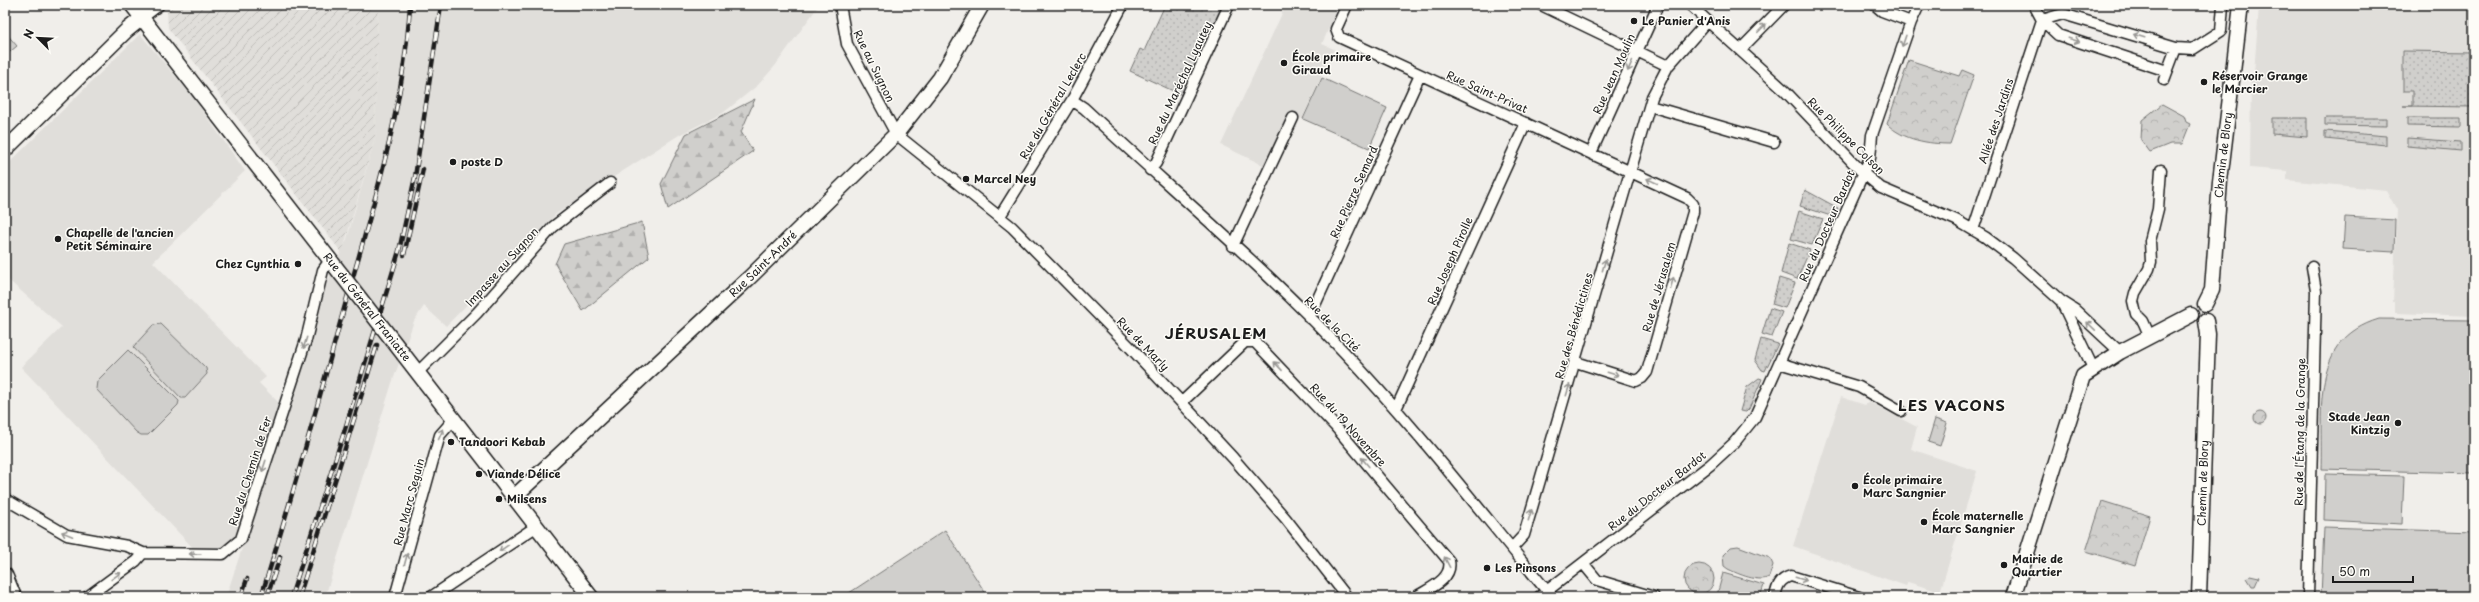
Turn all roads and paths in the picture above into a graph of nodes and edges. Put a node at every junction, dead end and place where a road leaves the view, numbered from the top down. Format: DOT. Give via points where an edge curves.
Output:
graph roads {
  1 [pos="132,5"];
  2 [pos="159,5"];
  3 [pos="840,5"];
  4 [pos="982,5"];
  5 [pos="1123,5"];
  6 [pos="1229,5"];
  7 [pos="1347,5"];
  8 [pos="1541,5"];
  9 [pos="1658,5"];
  10 [pos="1690,5"];
  11 [pos="1784,5"];
  12 [pos="1875,5"];
  13 [pos="1919,5"];
  14 [pos="2034,5"];
  15 [pos="2224,5"];
  16 [pos="2241,5"];
  17 [pos="142,18"];
  18 [pos="2042,20"];
  19 [pos="1707,22"];
  20 [pos="1910,22"];
  21 [pos="2176,48"];
  22 [pos="1638,50"];
  23 [pos="1740,50"];
  24 [pos="1668,66"];
  25 [pos="1420,75"];
  26 [pos="1072,100"];
  27 [pos="1650,106"];
  28 [pos="1293,118"];
  29 [pos="1526,123"];
  30 [pos="896,134"];
  31 [pos="1774,142"];
  32 [pos="5,150"];
  33 [pos="1591,153"];
  34 [pos="1150,170"];
  35 [pos="2161,170"];
  36 [pos="1630,171"];
  37 [pos="1863,174"];
  38 [pos="610,183"];
  39 [pos="1000,216"];
  40 [pos="1974,230"];
  41 [pos="1233,246"];
  42 [pos="330,260"];
  43 [pos="2312,267"];
  44 [pos="2061,301"];
  45 [pos="2205,304"];
  46 [pos="2191,315"];
  47 [pos="1309,318"];
  48 [pos="2206,321"];
  49 [pos="2150,337"];
  50 [pos="2120,352"];
  51 [pos="1576,362"];
  52 [pos="1779,363"];
  53 [pos="2093,368"];
  54 [pos="418,373"];
  55 [pos="1182,402"];
  56 [pos="1396,409"];
  57 [pos="1901,411"];
  58 [pos="454,419"];
  59 [pos="514,497"];
  60 [pos="5,499"];
  61 [pos="536,526"];
  62 [pos="1512,548"];
  63 [pos="143,553"];
  64 [pos="1583,563"];
  65 [pos="5,576"];
  66 [pos="1543,594"];
  67 [pos="14,597"];
  68 [pos="87,597"];
  69 [pos="395,597"];
  70 [pos="431,597"];
  71 [pos="591,597"];
  72 [pos="1346,597"];
  73 [pos="1416,597"];
  74 [pos="1654,597"];
  75 [pos="1774,597"];
  76 [pos="1859,597"];
  77 [pos="2013,597"];
  78 [pos="2199,597"];
  79 [pos="2308,597"];
  1 -- 17 [label="street, Rue du Général Franiatte"];
  2 -- 17 [label="street"];
  3 -- 30 [label="street, Rue au Sugnon" via="847,44"];
  4 -- 30 [label="street, Rue Saint-André" via="940,78"];
  5 -- 26 [label="street, Rue du Général Leclerc"];
  6 -- 34 [label="street, Rue du Maréchal Lyautey" via="1156,163"];
  7 -- 25 [label="street, Rue Saint-Privat" via="1336,29 1339,37"];
  8 -- 22 [label="street"];
  9 -- 22 [label="street, Rue Jean Moulin"];
  10 -- 19 [label="street, Rue Philippe Colson"];
  23 -- 11 [label="street, one-way"];
  12 -- 20 [label="street" via="1882,11"];
  13 -- 20 [label="street, Rue du Docteur Bardot"];
  14 -- 18 [label="street"];
  15 -- 21 [label="street" via="2221,31 2193,49"];
  16 -- 45 [label="street, Chemin de Blory" via="2220,181 2212,290"];
  17 -- 32 [label="street"];
  17 -- 42 [label="street, Rue du Général Franiatte"];
  21 -- 18 [label="street, one-way" via="2063,14"];
  18 -- 21 [label="street, one-way" via="2058,35 2166,76"];
  18 -- 40 [label="street, Allée des Jardins"];
  19 -- 23 [label="street, Rue Philippe Colson"];
  19 -- 24 [label="street, Rue des Bénédictines"];
  20 -- 37 [label="street, Rue du Docteur Bardot, one-way" via="1872,135 1871,154"];
  22 -- 24 [label="street"];
  22 -- 33 [label="street, Rue Jean Moulin, one-way"];
  23 -- 37 [label="street, Rue Philippe Colson" via="1785,91"];
  24 -- 27 [label="street, Rue des Bénédictines"];
  25 -- 29 [label="street, Rue Saint-Privat"];
  25 -- 47 [label="street, Rue Pierre Semard"];
  26 -- 34 [label="street, Rue de la Cité" via="1084,108"];
  26 -- 39 [label="street, Rue du Général Leclerc"];
  27 -- 31 [label="street"];
  27 -- 36 [label="street, Rue des Bénédictines"];
  28 -- 41 [label="street"];
  29 -- 33 [label="street, Rue Saint-Privat"];
  29 -- 56 [label="street, Rue Joseph Pirolle"];
  30 -- 39 [label="street, Rue de Marly"];
  30 -- 59 [label="street, Rue Saint-André" via="749,278"];
  33 -- 36 [label="street, Rue Saint-Privat"];
  34 -- 41 [label="street, Rue de la Cité"];
  35 -- 49 [label="street" via="2158,209 2150,241 2151,262 2133,301 2136,314 2143,321"];
  51 -- 36 [label="street, Rue des Bénédictines, one-way"];
  51 -- 36 [label="street, Rue de Jérusalem, one-way" via="1636,381 1642,378 1646,372 1693,212 1693,204 1687,198"];
  37 -- 40 [label="street, Rue Philippe Colson" via="1885,190"];
  37 -- 52 [label="street, Rue du Docteur Bardot"];
  38 -- 54 [label="street, Impasse au Sugnon" via="553,227 477,313"];
  39 -- 55 [label="street, Rue de Marly"];
  40 -- 44 [label="street, Rue Philippe Colson" via="2014,258"];
  41 -- 47 [label="street, Rue de la Cité"];
  42 -- 54 [label="street, Rue du Général Franiatte, bridge"];
  42 -- 63 [label="street, Rue du Chemin de Fer, one-way" via="323,270 306,340 240,540 223,554"];
  43 -- 79 [label="street, Rue de l'Étang de la Grange" via="2316,291"];
  50 -- 44 [label="street, Rue Philippe Colson, one-way" via="2075,310"];
  44 -- 53 [label="street, Rue Philippe Colson"];
  45 -- 46 [label="street" via="2196,304"];
  45 -- 48 [label="street" via="2210,313"];
  46 -- 48 [label="street" via="2197,321"];
  46 -- 49 [label="street"];
  47 -- 56 [label="street, Rue de la Cité"];
  48 -- 78 [label="street, Chemin de Blory" via="2208,334"];
  49 -- 50 [label="street"];
  50 -- 53 [label="street"];
  62 -- 51 [label="street, Rue des Bénédictines, one-way" via="1524,535"];
  52 -- 57 [label="street" via="1859,387"];
  52 -- 64 [label="street, Rue du Docteur Bardot" via="1755,417 1734,442 1703,471"];
  53 -- 77 [label="street" via="2083,376 2079,386"];
  54 -- 58 [label="street, Rue du Général Franiatte"];
  55 -- 72 [label="street, Rue de Marly" via="1286,519"];
  73 -- 55 [label="street, Rue du 19 Novembre, one-way" via="1447,576 1451,569 1449,561 1334,426 1255,342 1245,342"];
  56 -- 62 [label="street, Rue de la Cité"];
  58 -- 59 [label="street, Rue du Général Franiatte"];
  69 -- 58 [label="street, Rue Marc Seguin, one-way" via="440,435"];
  59 -- 61 [label="street, Rue du Général Franiatte"];
  63 -- 60 [label="street, Rue du Chemin de Fer, one-way" via="127,546 67,535"];
  61 -- 70 [label="street, one-way"];
  61 -- 71 [label="street, Rue du Général Franiatte"];
  62 -- 66 [label="street, Rue de la Cité"];
  68 -- 63 [label="street, one-way"];
  64 -- 66 [label="street, Rue du Docteur Bardot"];
  64 -- 74 [label="street" via="1597,580"];
  65 -- 67 [label="street"];
  75 -- 76 [label="street, one-way" via="1783,578 1791,576"];
}
